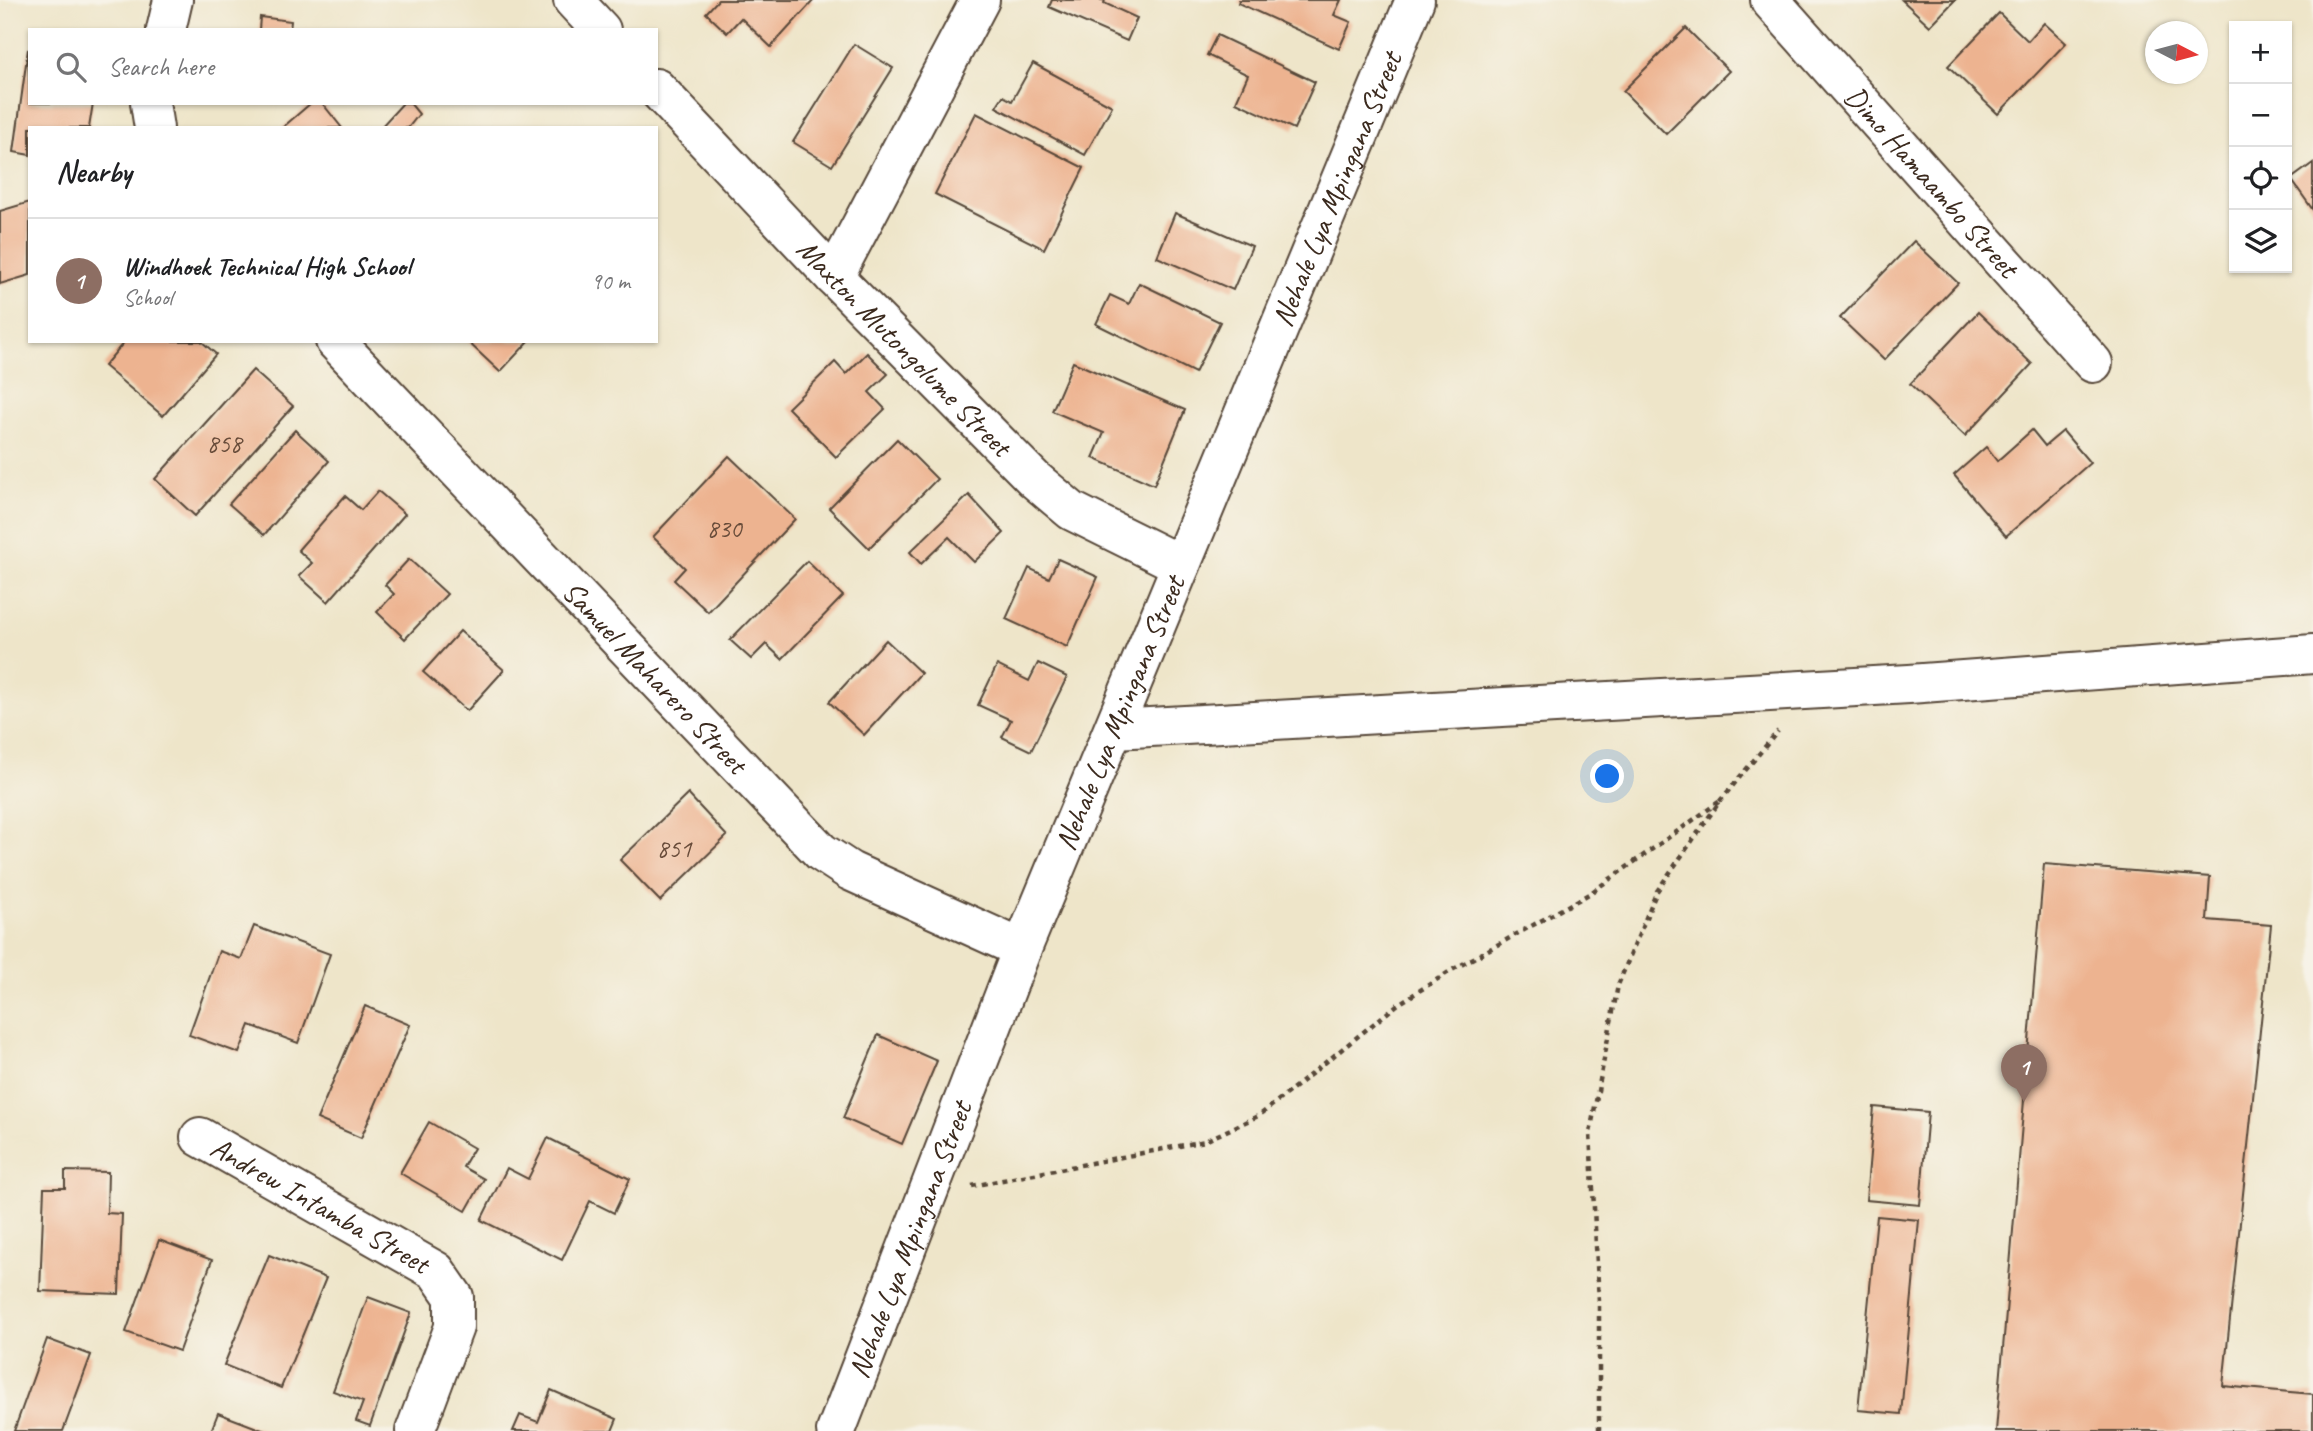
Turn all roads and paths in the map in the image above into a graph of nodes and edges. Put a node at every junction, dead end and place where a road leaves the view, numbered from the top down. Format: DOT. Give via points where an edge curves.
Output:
graph roads {
  1 [pos="173,0"];
  2 [pos="573,0"];
  3 [pos="980,0"];
  4 [pos="1415,0"];
  5 [pos="1770,0"];
  6 [pos="166,28"];
  7 [pos="599,28"];
  8 [pos="658,90"];
  9 [pos="150,105"];
  10 [pos="154,126"];
  11 [pos="834,277"];
  12 [pos="337,343"];
  13 [pos="2092,363"];
  14 [pos="1181,565"];
  15 [pos="2313,654"];
  16 [pos="1811,690"];
  17 [pos="1115,730"];
  18 [pos="1720,801"];
  19 [pos="1022,948"];
  20 [pos="200,1137"];
  21 [pos="927,1195"];
  22 [pos="415,1431"];
  23 [pos="836,1431"];
  24 [pos="1600,1431"];
  1 -- 6 [label="street"];
  2 -- 7 [label="street"];
  3 -- 11 [label="street"];
  4 -- 14 [label="street, Nehale Lya Mpingana Street"];
  5 -- 13 [label="street, Dimo Hamaambo Street"];
  8 -- 11 [label="street, Maxton Mutongolume Street"];
  9 -- 10 [label="street"];
  11 -- 14 [label="street, Maxton Mutongolume Street" via="1034,480 1072,511"];
  12 -- 19 [label="street, Samuel Maharero Street" via="821,852 850,871"];
  14 -- 17 [label="street, Nehale Lya Mpingana Street"];
  15 -- 16 [label="street"];
  16 -- 17 [label="street"];
  16 -- 18 [label="path"];
  17 -- 19 [label="street, Nehale Lya Mpingana Street"];
  18 -- 21 [label="path" via="1589,894 1397,1005 1260,1115 1205,1141"];
  18 -- 24 [label="path" via="1657,891 1618,985 1612,1012 1590,1133"];
  19 -- 21 [label="street, Nehale Lya Mpingana Street"];
  20 -- 22 [label="street, Andrew Intamba Street" via="436,1271 454,1297 454,1327"];
  21 -- 23 [label="street, Nehale Lya Mpingana Street"];
}
